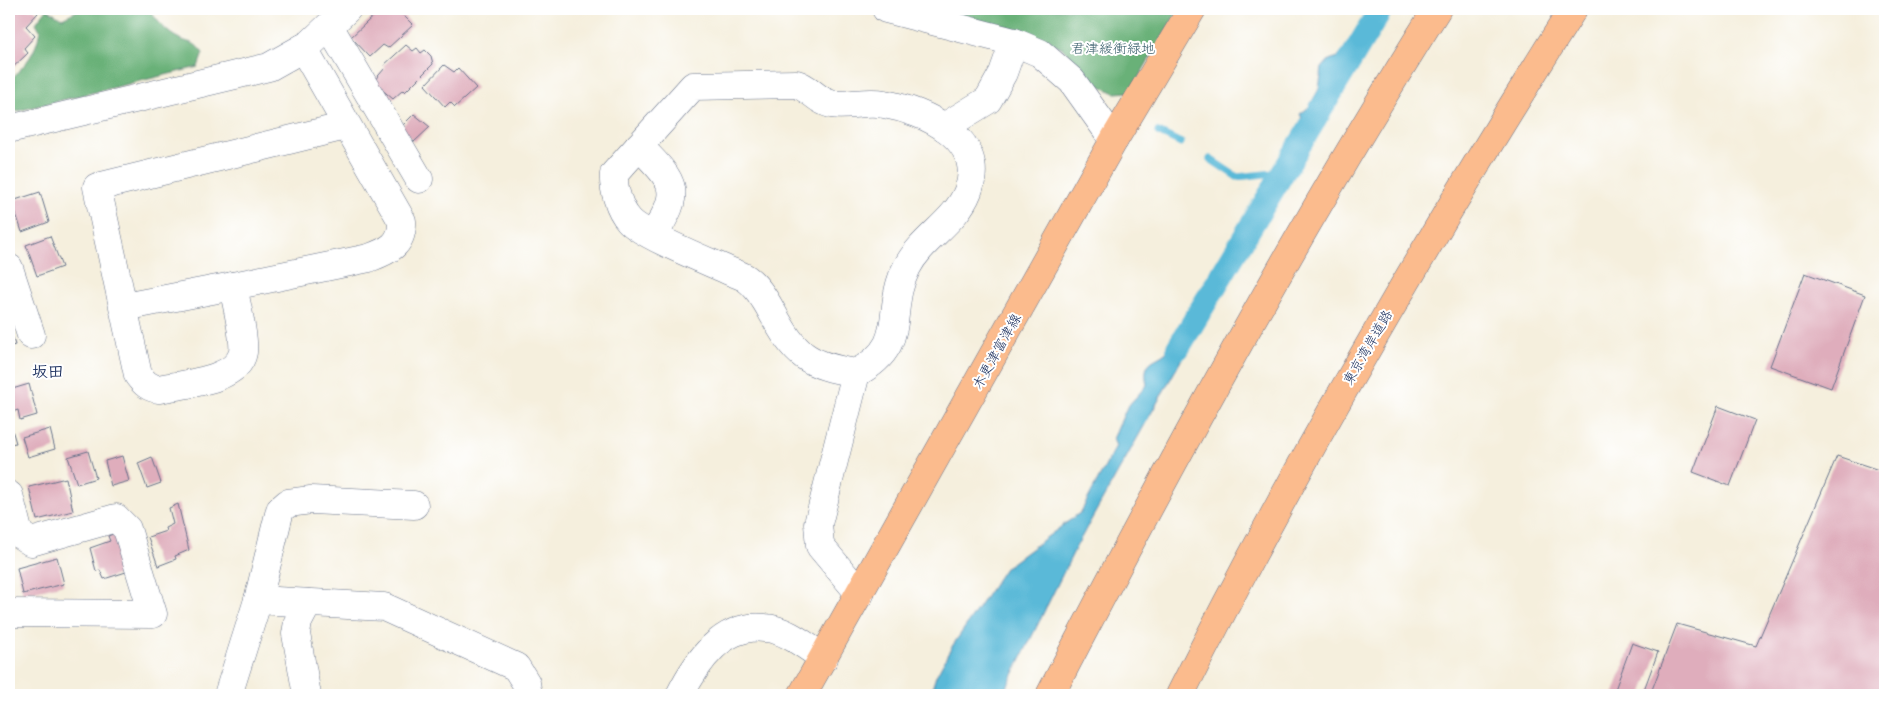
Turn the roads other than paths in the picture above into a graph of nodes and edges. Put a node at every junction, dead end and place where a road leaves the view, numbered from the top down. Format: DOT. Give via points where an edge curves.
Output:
graph roads {
  1 [pos="886,9"];
  2 [pos="1192,9"];
  3 [pos="1437,9"];
  4 [pos="1445,9"];
  5 [pos="1573,9"];
  6 [pos="338,18"];
  7 [pos="1014,42"];
  8 [pos="303,48"];
  9 [pos="1410,51"];
  10 [pos="346,126"];
  11 [pos="944,127"];
  12 [pos="9,128"];
  13 [pos="1114,140"];
  14 [pos="639,146"];
  15 [pos="419,179"];
  16 [pos="653,235"];
  17 [pos="9,268"];
  18 [pos="233,286"];
  19 [pos="124,307"];
  20 [pos="31,335"];
  21 [pos="856,373"];
  22 [pos="9,495"];
  23 [pos="414,505"];
  24 [pos="860,594"];
  25 [pos="258,600"];
  26 [pos="308,603"];
  27 [pos="9,613"];
  28 [pos="824,658"];
  29 [pos="228,695"];
  30 [pos="307,695"];
  31 [pos="528,695"];
  32 [pos="680,695"];
  33 [pos="802,695"];
  34 [pos="1050,695"];
  35 [pos="1180,695"];
  1 -- 7 [label="street"];
  2 -- 13 [label="main road, 木更津富津線"];
  3 -- 9 [label="main road"];
  4 -- 9 [label="main road"];
  5 -- 35 [label="main road, 東京湾岸道路" via="1368,343"];
  6 -- 8 [label="street"];
  6 -- 15 [label="street"];
  7 -- 11 [label="street" via="999,82 988,100"];
  7 -- 13 [label="street" via="1040,53 1072,81"];
  8 -- 10 [label="street"];
  8 -- 12 [label="street" via="269,67"];
  9 -- 34 [label="main road" via="1255,314"];
  10 -- 18 [label="street" via="402,222 397,243 369,258"];
  10 -- 19 [label="street" via="97,187"];
  11 -- 14 [label="street" via="935,120 883,103 832,104 796,84 693,86"];
  11 -- 21 [label="street" via="970,154 973,169 968,191 956,212 914,254 906,269 888,346 869,366"];
  13 -- 24 [label="main road, 木更津富津線"];
  14 -- 16 [label="street" via="666,174 672,188 672,199 665,217"];
  14 -- 16 [label="street" via="614,174 614,182 623,213 630,222"];
  16 -- 21 [label="street" via="747,279 767,302 786,337 801,355 826,368"];
  17 -- 20 [label="street"];
  18 -- 19 [label="street"];
  18 -- 19 [label="street" via="244,350 240,362 215,378 159,389 150,388 138,375"];
  21 -- 24 [label="street" via="818,524 820,546 826,556"];
  22 -- 27 [label="street" via="19,534 31,542 116,518 122,522 127,529 153,614"];
  23 -- 25 [label="street" via="311,500 288,503 280,510 276,522"];
  24 -- 28 [label="main road, 木更津富津線"];
  25 -- 26 [label="street"];
  25 -- 29 [label="street"];
  26 -- 30 [label="street" via="296,634"];
  26 -- 31 [label="street" via="384,607 516,667 526,683"];
  28 -- 32 [label="street" via="790,636 767,628 748,628 725,636 712,648"];
  28 -- 33 [label="main road, 木更津富津線"];
}
